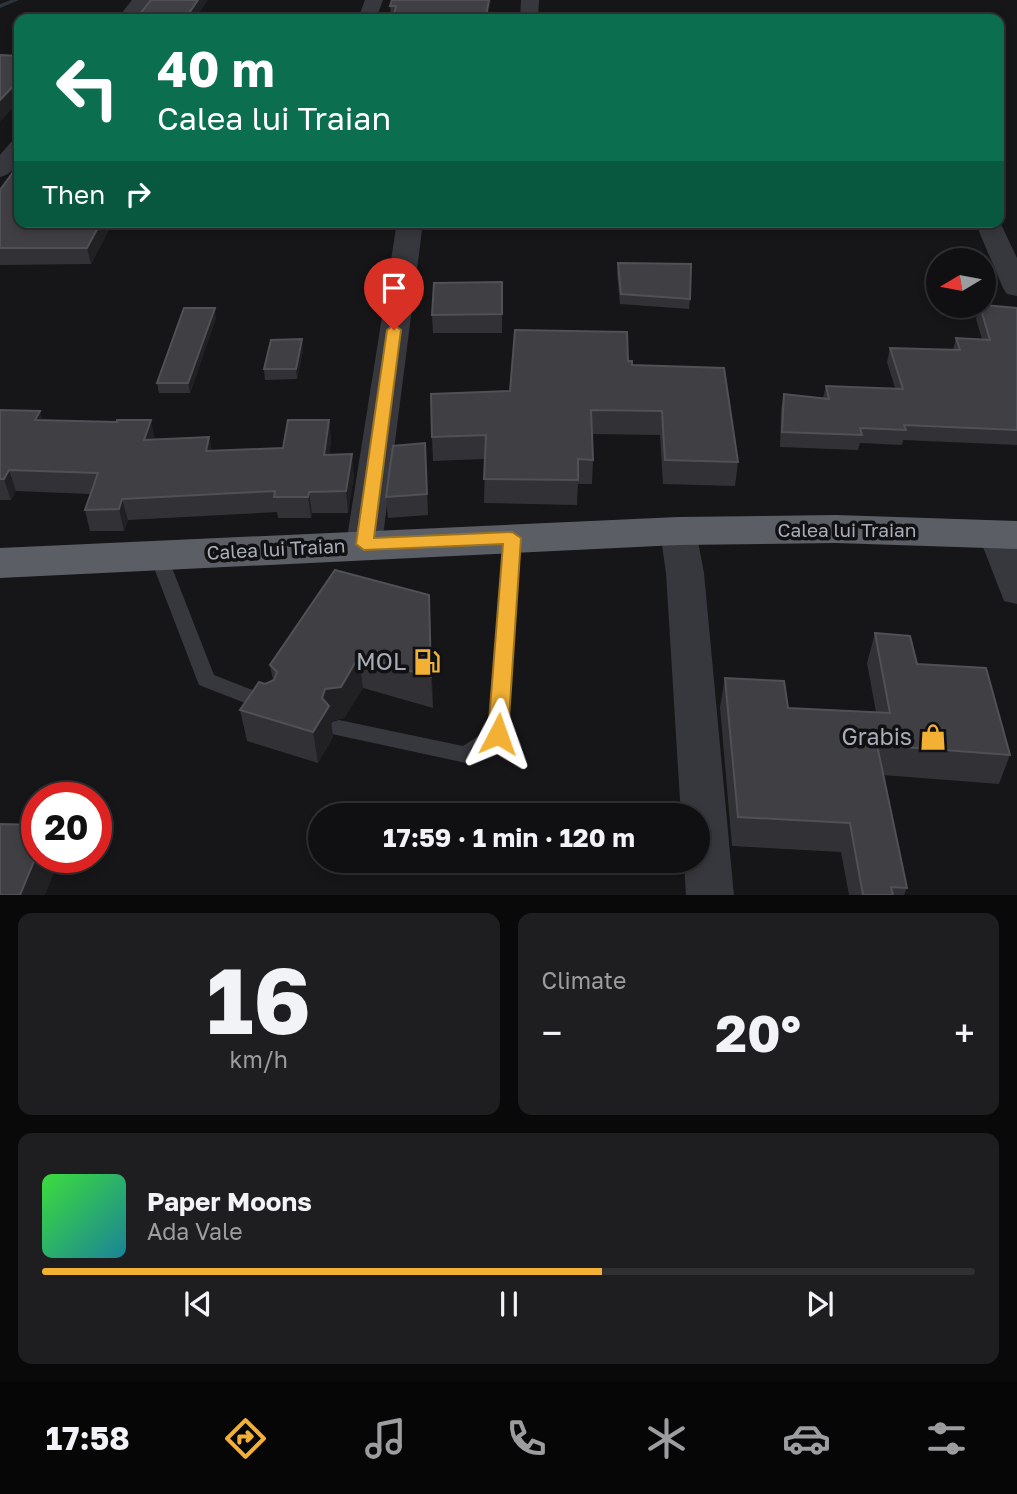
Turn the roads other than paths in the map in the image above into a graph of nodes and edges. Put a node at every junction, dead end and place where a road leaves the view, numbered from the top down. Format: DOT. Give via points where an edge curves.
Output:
graph roads {
  1 [pos="142,0"];
  2 [pos="130,14"];
  3 [pos="14,153"];
  4 [pos="0,170"];
  5 [pos="409,228"];
  6 [pos="991,228"];
  7 [pos="1017,288"];
  8 [pos="678,531"];
  9 [pos="1007,534"];
  10 [pos="512,538"];
  11 [pos="364,544"];
  12 [pos="158,555"];
  13 [pos="0,563"];
  14 [pos="1017,592"];
  15 [pos="270,705"];
  16 [pos="339,728"];
  17 [pos="710,895"];
  1 -- 2 [label="street"];
  3 -- 4 [label="street"];
  5 -- 11 [label="street"];
  6 -- 7 [label="street"];
  8 -- 9 [label="highway, Calea lui Traian" via="849,529"];
  8 -- 10 [label="highway, Calea lui Traian"];
  8 -- 17 [label="street"];
  9 -- 14 [label="street"];
  10 -- 11 [label="highway, Calea lui Traian"];
  10 -- 16 [label="lane" via="498,734 466,754"];
  11 -- 12 [label="highway, Calea lui Traian"];
  12 -- 13 [label="highway, Calea lui Traian"];
  12 -- 15 [label="lane" via="206,680"];
}
